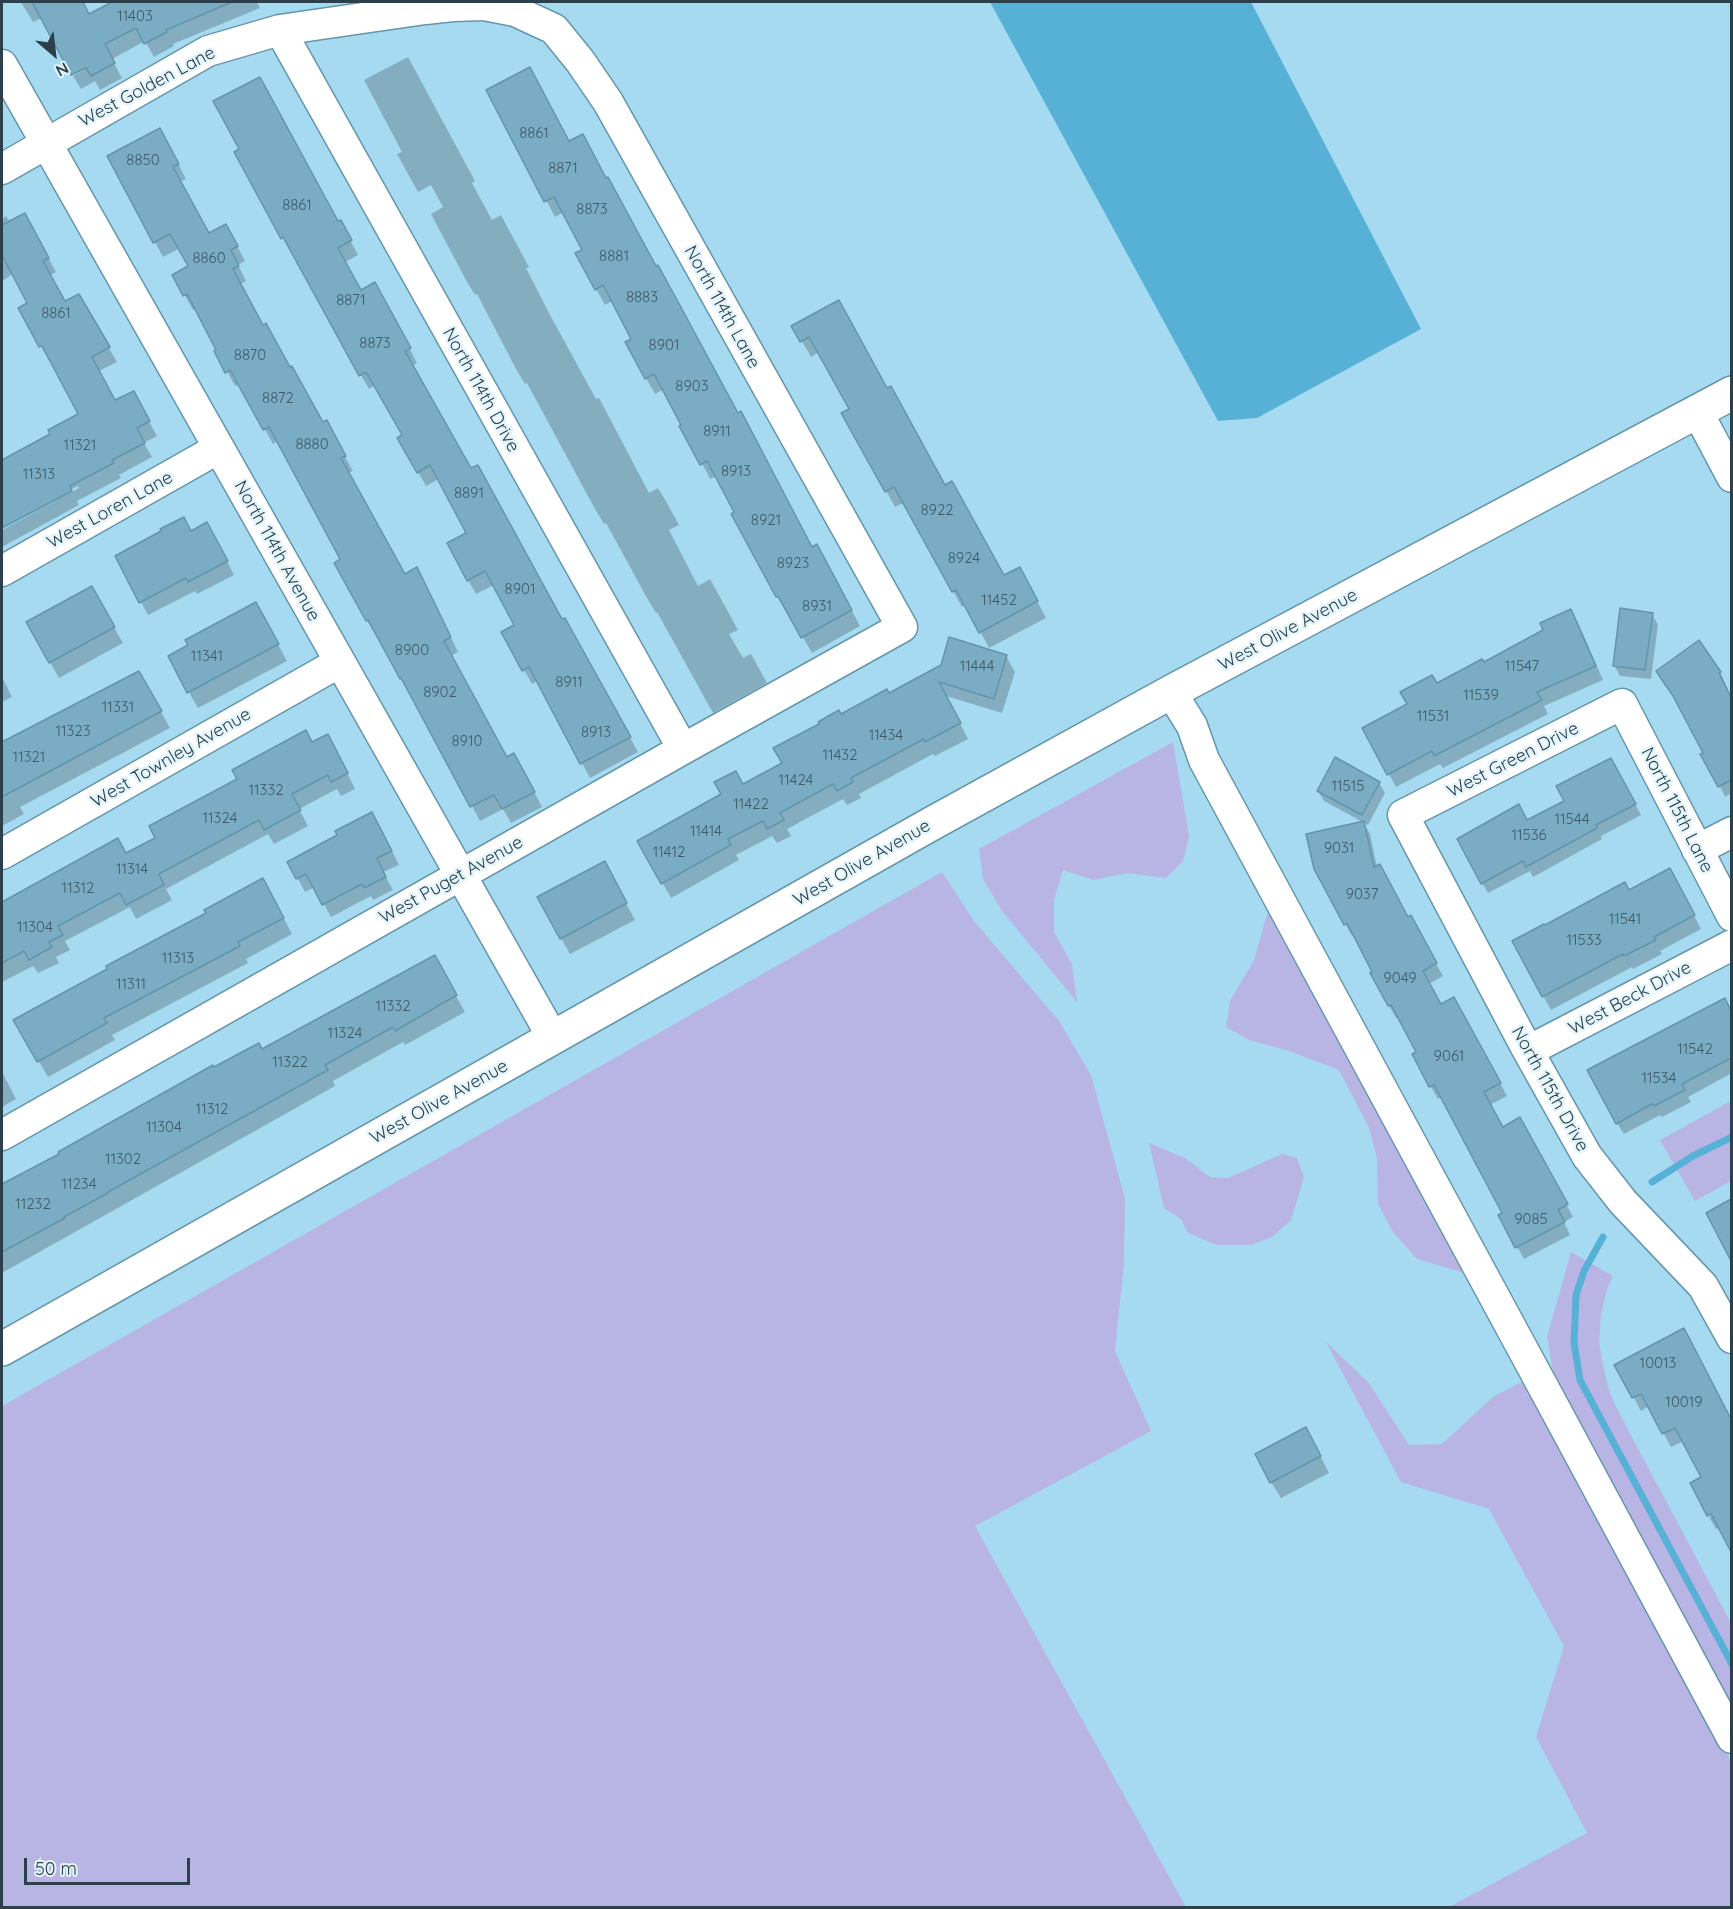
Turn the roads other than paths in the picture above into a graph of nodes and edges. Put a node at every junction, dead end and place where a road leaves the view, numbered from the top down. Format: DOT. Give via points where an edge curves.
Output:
graph roads {
  1 [pos="515,11"];
  2 [pos="280,30"];
  3 [pos="2,65"];
  4 [pos="46,142"];
  5 [pos="2,169"];
  6 [pos="1731,393"];
  7 [pos="1697,411"];
  8 [pos="219,448"];
  9 [pos="1731,477"];
  10 [pos="2,571"];
  11 [pos="902,627"];
  12 [pos="340,662"];
  13 [pos="1171,692"];
  14 [pos="1622,704"];
  15 [pos="683,749"];
  16 [pos="1403,815"];
  17 [pos="1731,832"];
  18 [pos="1697,850"];
  19 [pos="2,854"];
  20 [pos="461,874"];
  21 [pos="1731,916"];
  22 [pos="1731,945"];
  23 [pos="553,1038"];
  24 [pos="1528,1052"];
  25 [pos="2,1135"];
  26 [pos="1731,1338"];
  27 [pos="2,1349"];
  28 [pos="1731,1738"];
  1 -- 2 [label="street, West Golden Lane" via="484,5 453,6"];
  1 -- 11 [label="street, North 114th Lane" via="554,29 594,81"];
  2 -- 4 [label="street, West Golden Lane" via="208,51"];
  2 -- 15 [label="street, North 114th Drive"];
  3 -- 4 [label="street, North 114th Avenue"];
  4 -- 5 [label="street, West Golden Lane"];
  4 -- 8 [label="street, North 114th Avenue"];
  6 -- 7 [label="main road, West Olive Avenue"];
  7 -- 9 [label="street"];
  7 -- 13 [label="main road, West Olive Avenue"];
  8 -- 10 [label="street, West Loren Lane"];
  8 -- 12 [label="street, North 114th Avenue"];
  11 -- 15 [label="street, West Puget Avenue"];
  12 -- 19 [label="street, West Townley Avenue"];
  12 -- 20 [label="street, North 114th Avenue"];
  13 -- 23 [label="main road, West Olive Avenue"];
  13 -- 28 [label="street" via="1192,726 1204,760"];
  14 -- 16 [label="street, West Green Drive"];
  14 -- 18 [label="street, North 115th Lane"];
  15 -- 20 [label="street, West Puget Avenue"];
  16 -- 24 [label="street, North 115th Drive"];
  17 -- 18 [label="street"];
  18 -- 21 [label="street, North 115th Lane"];
  20 -- 23 [label="street, North 114th Avenue"];
  20 -- 25 [label="street, West Puget Avenue"];
  22 -- 24 [label="street, West Beck Drive"];
  23 -- 27 [label="main road, West Olive Avenue"];
  24 -- 26 [label="street, North 115th Drive" via="1587,1156 1623,1202 1703,1286"];
}
